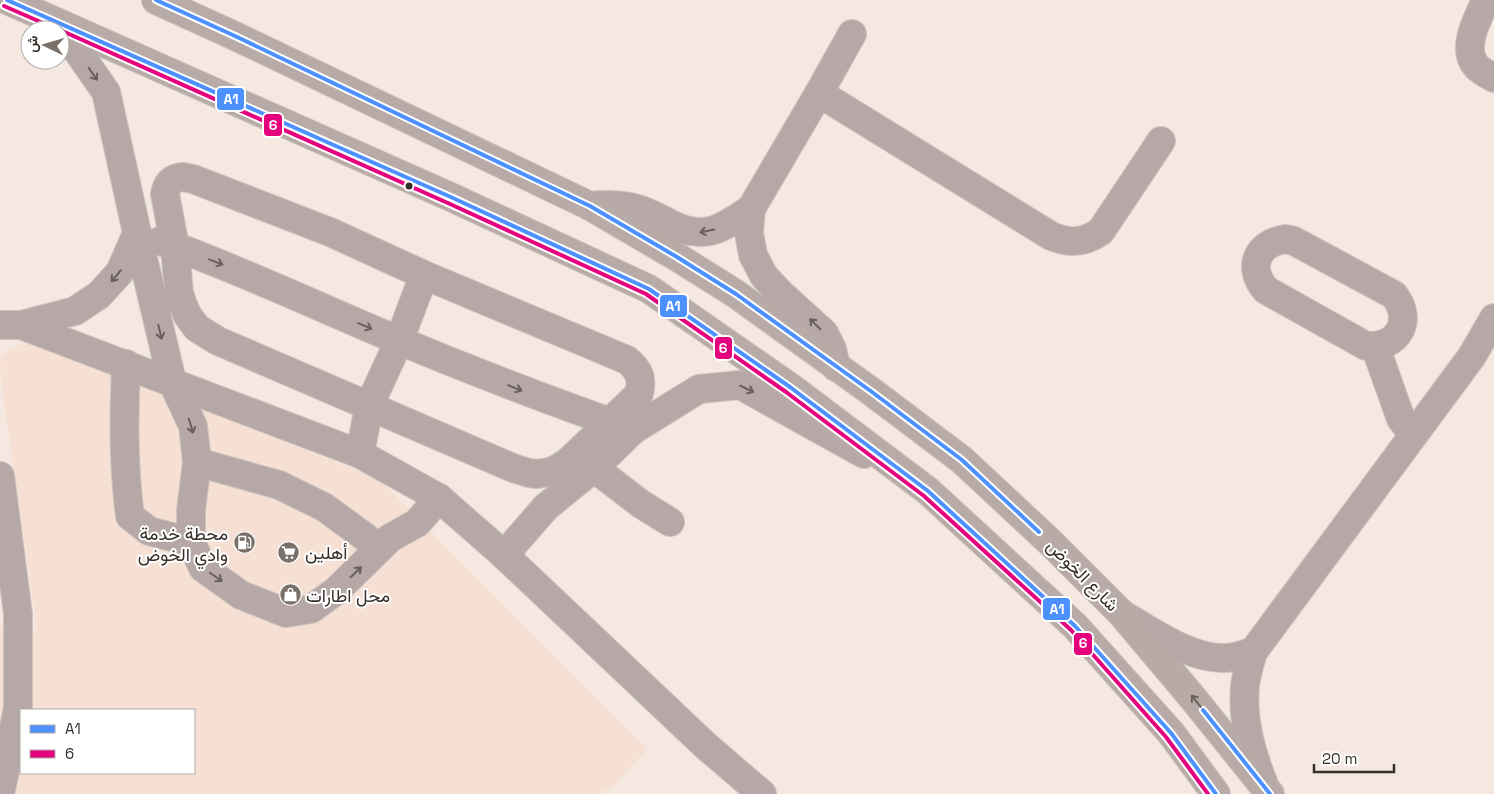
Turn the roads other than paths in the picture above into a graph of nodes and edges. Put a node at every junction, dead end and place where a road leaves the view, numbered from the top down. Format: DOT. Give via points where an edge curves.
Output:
graph roads {
  1 [pos="6,0"];
  2 [pos="156,0"];
  3 [pos="186,0"];
  4 [pos="1486,0"];
  5 [pos="0,3"];
  6 [pos="28,20"];
  7 [pos="852,34"];
  8 [pos="235,36"];
  9 [pos="70,46"];
  10 [pos="1494,78"];
  11 [pos="819,93"];
  12 [pos="1161,140"];
  13 [pos="590,206"];
  14 [pos="751,209"];
  15 [pos="137,233"];
  16 [pos="175,247"];
  17 [pos="424,275"];
  18 [pos="1494,318"];
  19 [pos="11,325"];
  20 [pos="399,341"];
  21 [pos="1375,346"];
  22 [pos="126,364"];
  23 [pos="836,367"];
  24 [pos="172,381"];
  25 [pos="369,406"];
  26 [pos="621,426"];
  27 [pos="1413,434"];
  28 [pos="360,454"];
  29 [pos="198,462"];
  30 [pos="594,468"];
  31 [pos="0,476"];
  32 [pos="928,491"];
  33 [pos="439,498"];
  34 [pos="670,522"];
  35 [pos="191,542"];
  36 [pos="380,548"];
  37 [pos="504,555"];
  38 [pos="1122,614"];
  39 [pos="1253,652"];
  40 [pos="6,788"];
  41 [pos="1267,790"];
  42 [pos="762,794"];
  43 [pos="1216,794"];
  1 -- 32 [label="main road" via="650,289 790,387"];
  2 -- 8 [label="main road, شارع الخوض"];
  3 -- 8 [label="street"];
  4 -- 10 [label="street" via="1472,31 1471,55 1477,67"];
  5 -- 6 [label="street"];
  7 -- 11 [label="street"];
  8 -- 13 [label="main road, شارع الخوض"];
  9 -- 15 [label="street, one-way" via="76,49 106,92"];
  11 -- 12 [label="street" via="1052,236 1072,242 1101,232"];
  11 -- 14 [label="street"];
  14 -- 13 [label="street, one-way" via="713,231 694,233 628,206"];
  13 -- 23 [label="main road, شارع الخوض" via="736,294"];
  23 -- 14 [label="street, one-way" via="824,333 764,276 753,256 749,232"];
  15 -- 16 [label="street"];
  15 -- 19 [label="street, one-way" via="120,272 99,295 75,311"];
  15 -- 24 [label="street, one-way"];
  16 -- 17 [label="street" via="165,194 170,182 183,176 330,232"];
  16 -- 20 [label="street, one-way" via="225,265"];
  16 -- 25 [label="street" via="179,293 188,316 197,328 218,341"];
  17 -- 20 [label="street"];
  17 -- 26 [label="street" via="627,360 636,368 642,386"];
  18 -- 27 [label="street" via="1472,356"];
  19 -- 22 [label="street"];
  20 -- 25 [label="street"];
  20 -- 26 [label="street, one-way"];
  21 -- 21 [label="street" via="1385,345 1399,332 1403,313 1394,295 1294,241 1284,238 1267,244 1256,261 1259,282 1266,290 1366,346"];
  21 -- 27 [label="street" via="1401,419"];
  22 -- 24 [label="street"];
  22 -- 35 [label="street" via="125,481 130,516 149,531"];
  23 -- 38 [label="main road, شارع الخوض" via="962,460"];
  24 -- 28 [label="street"];
  24 -- 29 [label="street, one-way" via="193,426"];
  25 -- 26 [label="street" via="529,473 557,469"];
  25 -- 28 [label="street"];
  26 -- 30 [label="street"];
  26 -- 32 [label="street, one-way" via="699,389 740,385"];
  27 -- 39 [label="street"];
  28 -- 33 [label="street"];
  29 -- 35 [label="street" via="191,510"];
  29 -- 36 [label="street" via="279,485 324,507"];
  30 -- 34 [label="street"];
  30 -- 37 [label="street" via="546,507"];
  31 -- 40 [label="street" via="18,614 18,708"];
  32 -- 43 [label="main road" via="1075,626 1171,733"];
  33 -- 36 [label="street" via="416,523 390,538"];
  33 -- 37 [label="street"];
  35 -- 36 [label="street, one-way" via="203,568 241,595 286,613 311,609 336,591"];
  37 -- 42 [label="street" via="706,746"];
  38 -- 39 [label="street" via="1203,656 1226,658"];
  41 -- 38 [label="main road, شارع الخوض, one-way"];
  39 -- 41 [label="street" via="1246,685 1245,720 1252,754"];
}
